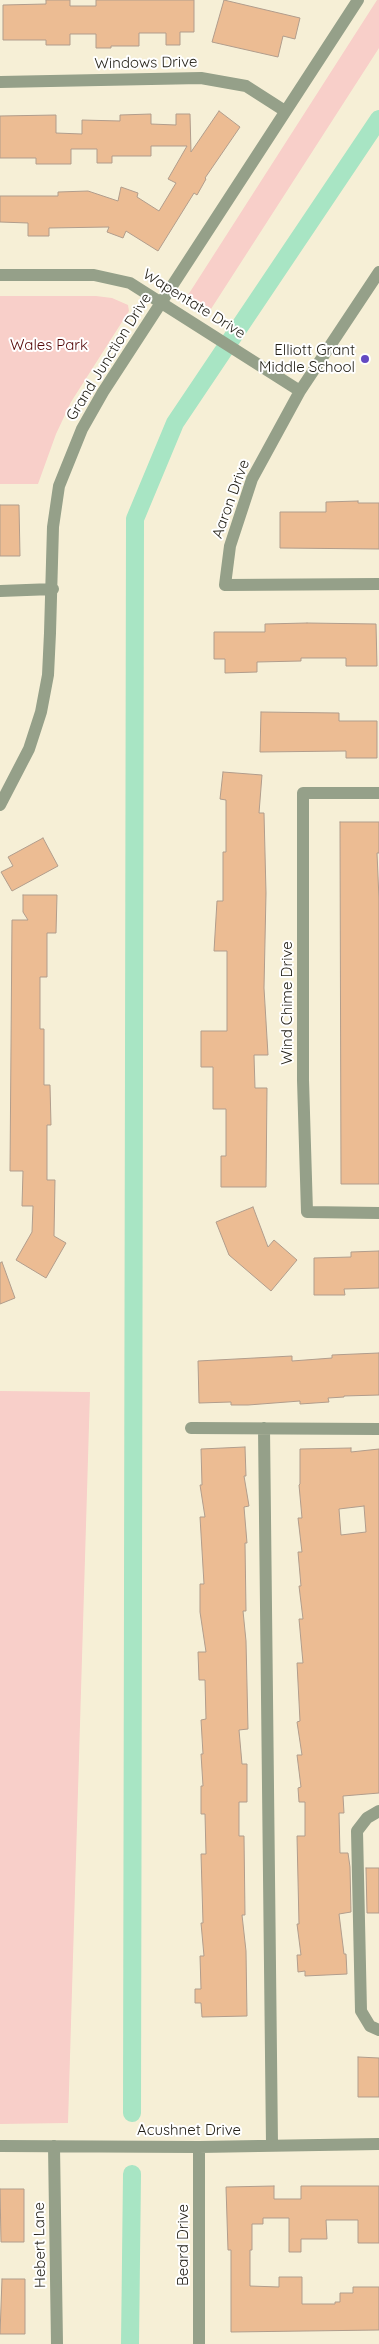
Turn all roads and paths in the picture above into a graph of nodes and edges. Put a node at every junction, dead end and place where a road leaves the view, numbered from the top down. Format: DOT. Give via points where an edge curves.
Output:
graph roads {
  1 [pos="358,0"];
  2 [pos="0,82"];
  3 [pos="285,111"];
  4 [pos="379,272"];
  5 [pos="0,275"];
  6 [pos="162,302"];
  7 [pos="300,391"];
  8 [pos="379,584"];
  9 [pos="53,589"];
  10 [pos="0,591"];
  11 [pos="379,793"];
  12 [pos="0,805"];
  13 [pos="379,1213"];
  14 [pos="191,1428"];
  15 [pos="264,1428"];
  16 [pos="379,1428"];
  17 [pos="379,1811"];
  18 [pos="379,2030"];
  19 [pos="379,2144"];
  20 [pos="272,2145"];
  21 [pos="0,2146"];
  22 [pos="54,2146"];
  23 [pos="199,2147"];
  24 [pos="57,2344"];
  25 [pos="199,2344"];
  1 -- 3 [label="street, Grand Junction Drive"];
  2 -- 3 [label="street, Windows Drive" via="201,78 246,86"];
  3 -- 6 [label="street, Grand Junction Drive"];
  4 -- 7 [label="street, Aaron Drive"];
  5 -- 6 [label="street, Wapentate Drive" via="94,275 130,283"];
  6 -- 7 [label="street, Wapentate Drive"];
  6 -- 9 [label="street, Grand Junction Drive" via="86,421 59,486 53,527"];
  7 -- 8 [label="street, Aaron Drive" via="252,480 230,546 225,585"];
  9 -- 10 [label="street"];
  9 -- 12 [label="street, Grand Junction Drive" via="48,675 41,712 29,749"];
  11 -- 13 [label="street, Wind Chime Drive" via="303,793 303,1080 308,1212"];
  14 -- 15 [label="street"];
  15 -- 16 [label="street"];
  15 -- 20 [label="street"];
  17 -- 18 [label="street" via="366,1818 358,1831 360,2012 370,2026"];
  19 -- 20 [label="street, Acushnet Drive"];
  20 -- 23 [label="street, Acushnet Drive"];
  21 -- 22 [label="street, Acushnet Drive"];
  22 -- 23 [label="street, Acushnet Drive"];
  22 -- 24 [label="street, Hebert Lane"];
  23 -- 25 [label="street, Beard Drive"];
}
